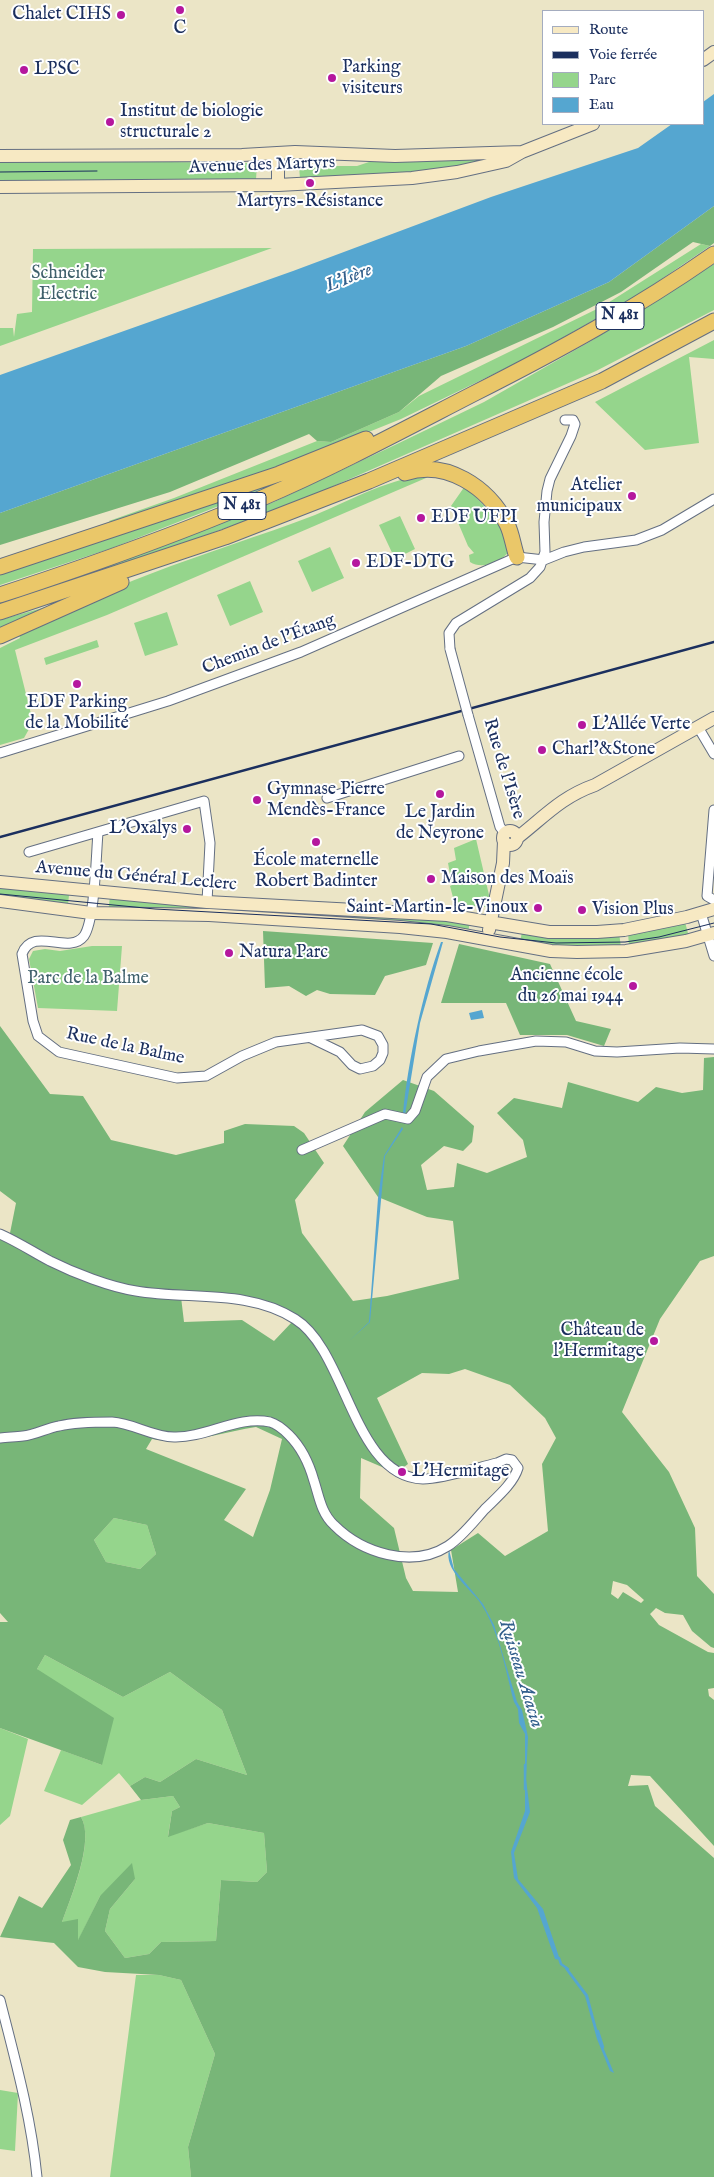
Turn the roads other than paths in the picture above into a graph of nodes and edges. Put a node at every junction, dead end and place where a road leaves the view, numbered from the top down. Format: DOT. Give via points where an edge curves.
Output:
graph roads {
  1 [pos="590,125"];
  2 [pos="522,152"];
  3 [pos="278,153"];
  4 [pos="0,156"];
  5 [pos="278,185"];
  6 [pos="0,187"];
  7 [pos="714,254"];
  8 [pos="714,321"];
  9 [pos="473,394"];
  10 [pos="565,420"];
  11 [pos="369,481"];
  12 [pos="714,499"];
  13 [pos="298,509"];
  14 [pos="517,557"];
  15 [pos="544,560"];
  16 [pos="0,567"];
  17 [pos="0,595"];
  18 [pos="0,612"];
  19 [pos="0,636"];
  20 [pos="714,718"];
  21 [pos="698,727"];
  22 [pos="0,753"];
  23 [pos="714,754"];
  24 [pos="459,756"];
  25 [pos="327,798"];
  26 [pos="714,810"];
  27 [pos="98,833"];
  28 [pos="511,838"];
  29 [pos="29,852"];
  30 [pos="0,882"];
  31 [pos="93,891"];
  32 [pos="714,900"];
  33 [pos="0,901"];
  34 [pos="207,902"];
  35 [pos="714,909"];
  36 [pos="91,913"];
  37 [pos="701,913"];
  38 [pos="490,922"];
  39 [pos="711,934"];
  40 [pos="488,940"];
  41 [pos="714,956"];
  42 [pos="311,1038"];
  43 [pos="714,1049"];
  44 [pos="302,1150"];
  45 [pos="0,1234"];
  46 [pos="0,1438"];
  47 [pos="0,2000"];
  48 [pos="38,2177"];
  1 -- 2 [label="main road, Avenue des Martyrs"];
  2 -- 3 [label="main road, Avenue des Martyrs" via="395,156"];
  2 -- 5 [label="main road, Avenue des Martyrs" via="506,162 430,176"];
  3 -- 4 [label="main road, Avenue des Martyrs" via="242,156"];
  3 -- 5 [label="main road"];
  5 -- 6 [label="main road, Avenue des Martyrs"];
  7 -- 9 [label="highway, N 481" via="615,319"];
  8 -- 11 [label="highway, N 481" via="602,381"];
  9 -- 16 [label="highway" via="279,474"];
  9 -- 17 [label="highway, N 481" via="262,499"];
  10 -- 15 [label="street" via="573,420 574,424 547,491"];
  11 -- 13 [label="highway, N 481"];
  11 -- 14 [label="highway" via="427,469 458,476 477,489 502,516 510,529"];
  12 -- 15 [label="street" via="649,536 564,552"];
  13 -- 18 [label="highway, N 481" via="225,537"];
  13 -- 19 [label="highway" via="227,542 127,579"];
  14 -- 15 [label="street"];
  14 -- 22 [label="street, Chemin de l'Étang" via="301,652 155,705"];
  15 -- 28 [label="street, Rue de l'Isère, bridge" via="530,578 456,623 449,633 450,649 500,827"];
  20 -- 21 [label="main road"];
  21 -- 23 [label="street"];
  21 -- 28 [label="main road" via="575,793"];
  24 -- 25 [label="street"];
  26 -- 32 [label="street" via="707,896"];
  27 -- 29 [label="street"];
  27 -- 31 [label="street, Rue de la Balme"];
  27 -- 34 [label="street" via="204,801 210,843"];
  28 -- 38 [label="main road, Rue de l'Isère" via="502,863"];
  30 -- 31 [label="main road, Avenue du Général Leclerc"];
  31 -- 34 [label="main road, Avenue du Général Leclerc"];
  31 -- 36 [label="street, Rue de la Balme"];
  33 -- 36 [label="main road, Avenue du Général Leclerc"];
  34 -- 38 [label="main road, Avenue du Général Leclerc" via="447,915"];
  35 -- 37 [label="main road, Avenue du Général Leclerc"];
  36 -- 40 [label="main road, Avenue du Général Leclerc" via="209,915 400,927"];
  36 -- 42 [label="street, Rue de la Balme" via="84,936 78,940 69,943 38,941 25,947 22,954 38,1036 58,1052 177,1078 206,1076 276,1042"];
  37 -- 38 [label="main road, Avenue du Général Leclerc" via="624,930 597,932 549,932"];
  37 -- 39 [label="street"];
  38 -- 40 [label="main road, Rue de l'Isère"];
  39 -- 40 [label="main road, Avenue du Général Leclerc" via="677,943 601,952 551,951"];
  39 -- 41 [label="street"];
  42 -- 42 [label="street, Rue de la Balme" via="340,1052 360,1069 373,1066 383,1053 378,1036 362,1030"];
  43 -- 44 [label="street" via="617,1052 595,1051 566,1042 536,1041 446,1059 426,1077 415,1111 408,1119 385,1114"];
  45 -- 46 [label="street" via="51,1261 127,1289 232,1298 270,1307 295,1319 320,1347 373,1448 391,1466 410,1476 424,1479 506,1459 512,1460 518,1468 509,1483 446,1547 427,1555 395,1557 369,1548 333,1525 324,1513 306,1459 297,1443 272,1422 232,1425 174,1438 127,1424 82,1422 24,1436"];
  47 -- 48 [label="street" via="24,2092"];
}
